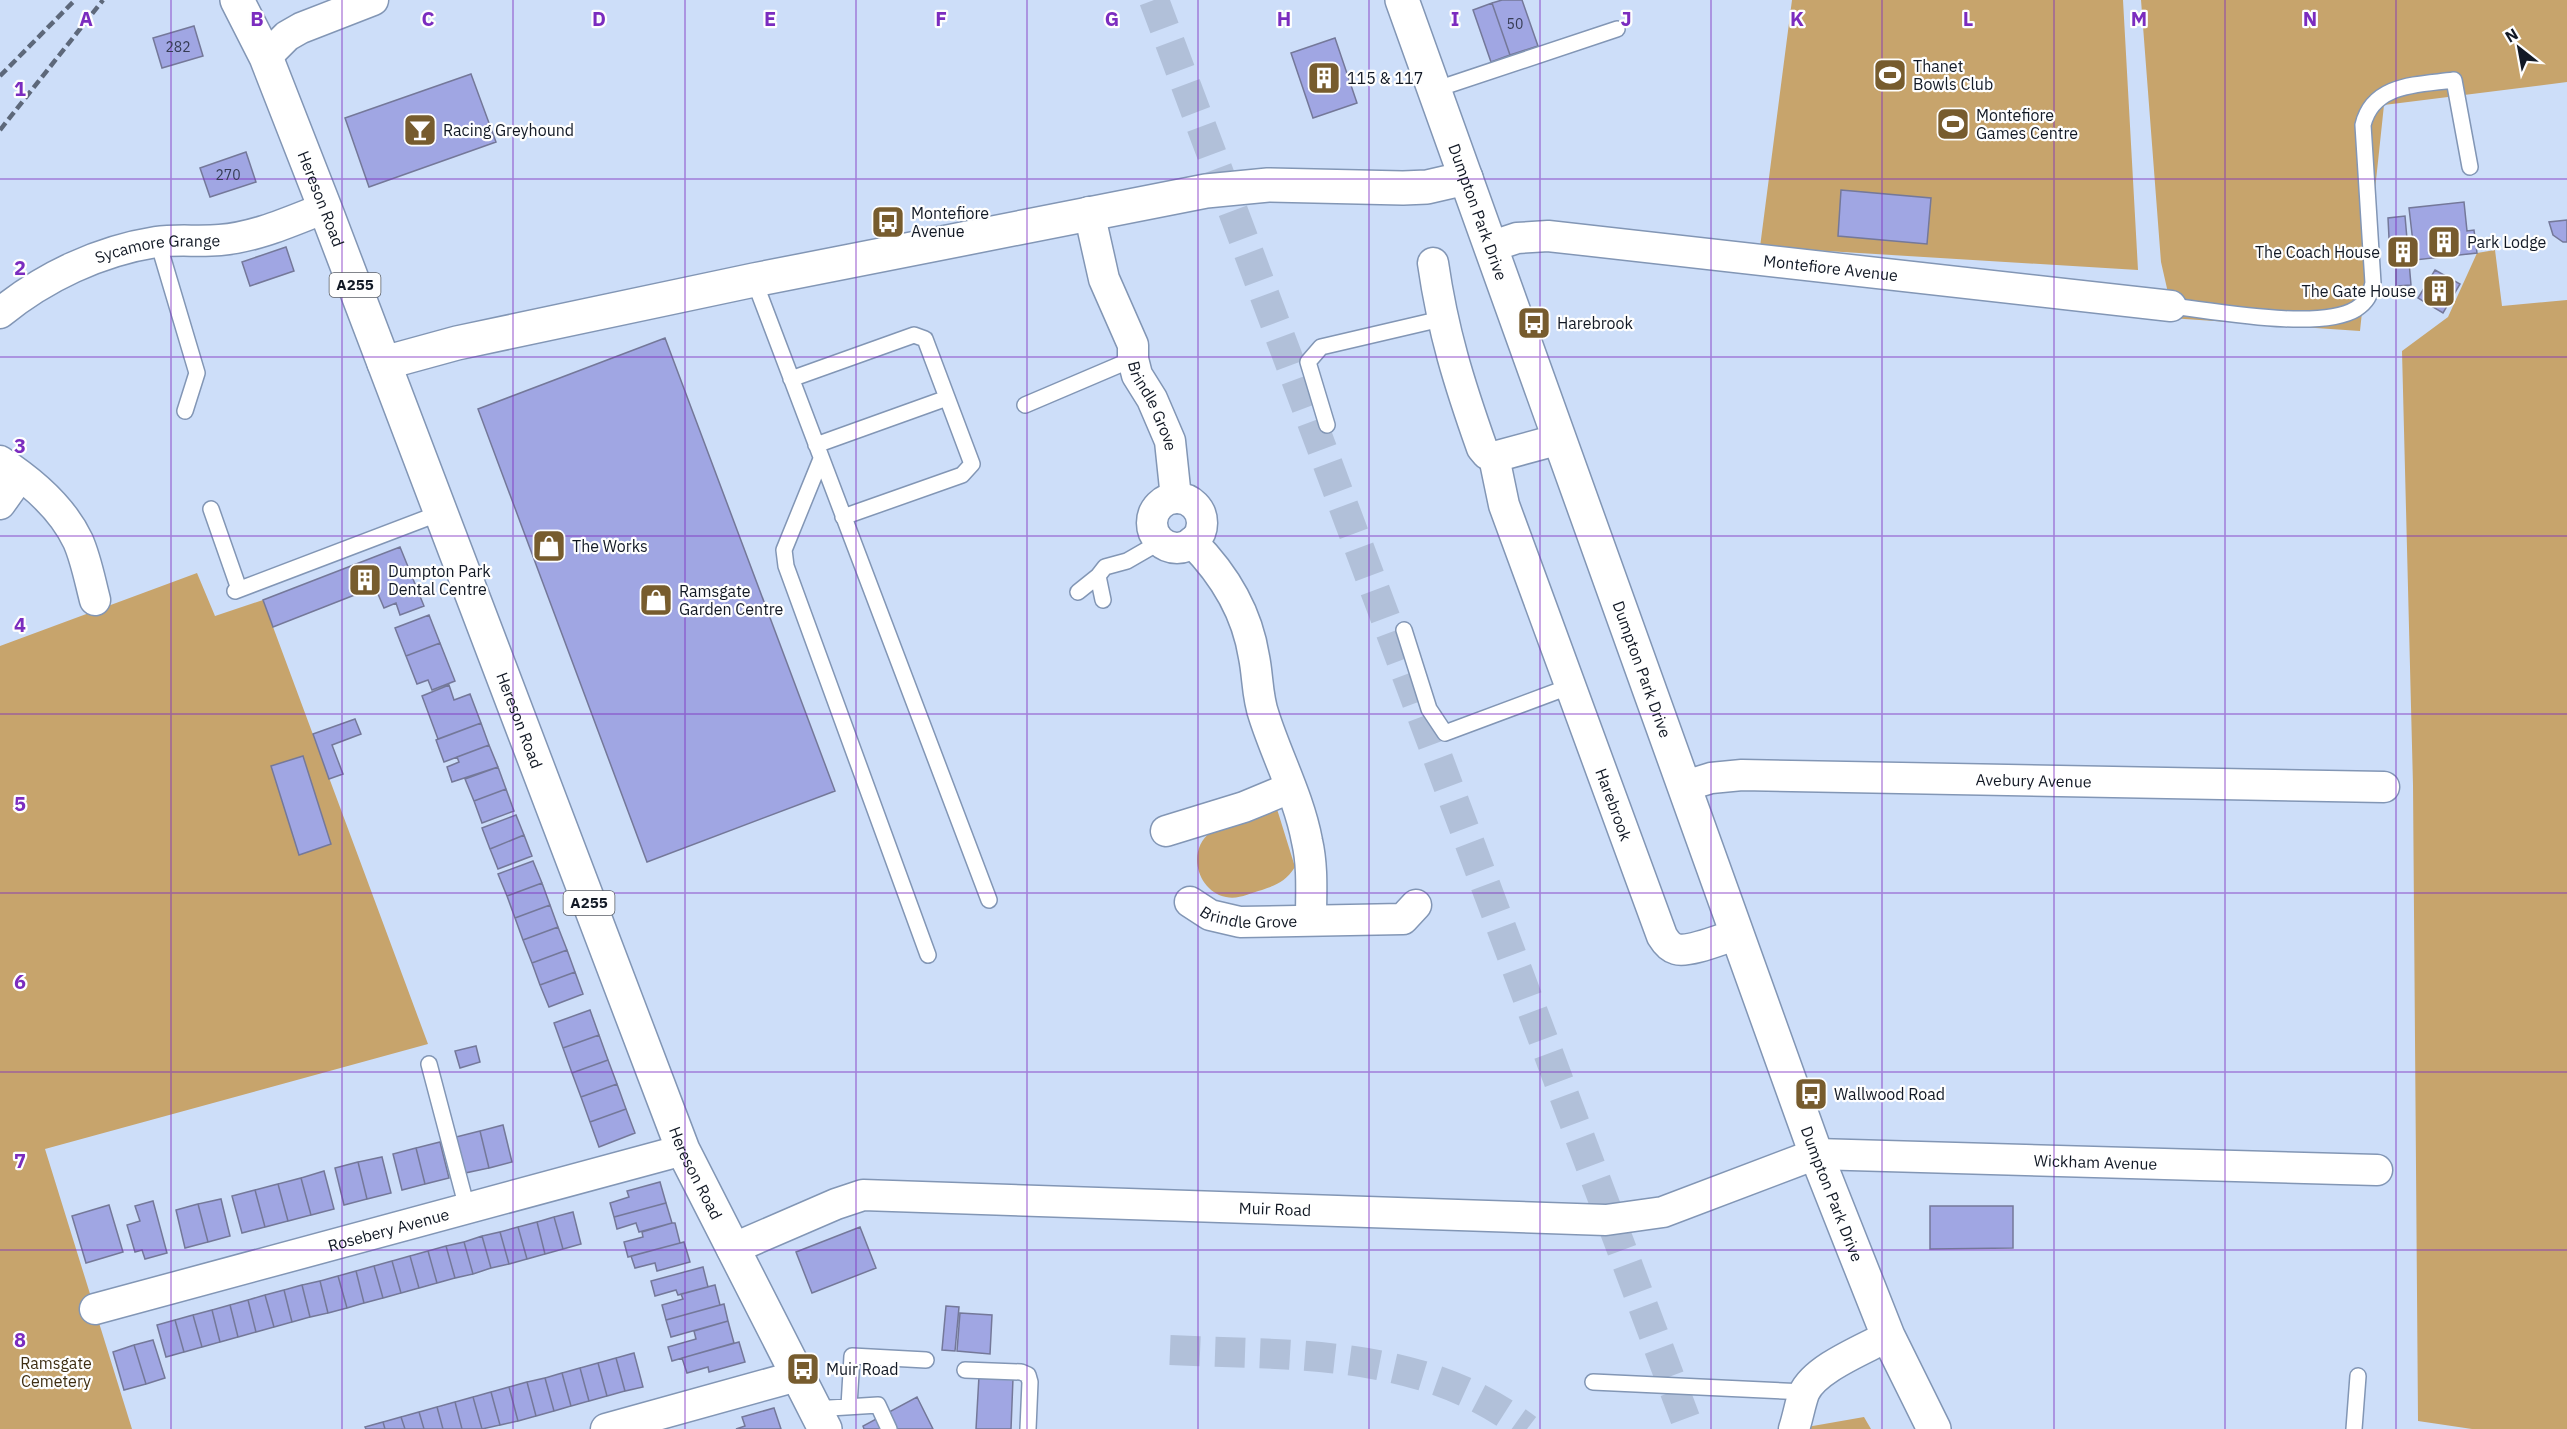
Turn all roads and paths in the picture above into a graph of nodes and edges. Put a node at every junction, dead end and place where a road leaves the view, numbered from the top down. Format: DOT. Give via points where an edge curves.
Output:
graph roads {
  1 [pos="237,0"];
  2 [pos="373,0"];
  3 [pos="1402,0"];
  4 [pos="1617,30"];
  5 [pos="266,57"];
  6 [pos="1434,90"];
  7 [pos="2470,167"];
  8 [pos="1466,178"];
  9 [pos="325,208"];
  10 [pos="1089,212"];
  11 [pos="158,242"];
  12 [pos="1490,247"];
  13 [pos="1432,263"];
  14 [pos="754,280"];
  15 [pos="2171,306"];
  16 [pos="0,313"];
  17 [pos="1441,319"];
  18 [pos="1133,359"];
  19 [pos="384,363"];
  20 [pos="791,379"];
  21 [pos="947,398"];
  22 [pos="1025,405"];
  23 [pos="185,411"];
  24 [pos="1327,425"];
  25 [pos="1560,439"];
  26 [pos="818,452"];
  27 [pos="1494,457"];
  28 [pos="10,469"];
  29 [pos="1176,498"];
  30 [pos="0,504"];
  31 [pos="211,509"];
  32 [pos="440,513"];
  33 [pos="843,517"];
  34 [pos="1160,542"];
  35 [pos="1192,542"];
  36 [pos="1098,576"];
  37 [pos="1078,592"];
  38 [pos="95,600"];
  39 [pos="1103,600"];
  40 [pos="1404,630"];
  41 [pos="1571,686"];
  42 [pos="1685,786"];
  43 [pos="2384,787"];
  44 [pos="1290,788"];
  45 [pos="1166,831"];
  46 [pos="989,900"];
  47 [pos="1190,902"];
  48 [pos="1416,905"];
  49 [pos="1311,919"];
  50 [pos="1738,934"];
  51 [pos="928,954"];
  52 [pos="429,1064"];
  53 [pos="683,1150"];
  54 [pos="1816,1154"];
  55 [pos="2377,1170"];
  56 [pos="467,1208"];
  57 [pos="732,1249"];
  58 [pos="95,1309"];
  59 [pos="1888,1336"];
  60 [pos="926,1360"];
  61 [pos="964,1370"];
  62 [pos="797,1376"];
  63 [pos="2358,1376"];
  64 [pos="1593,1382"];
  65 [pos="1805,1392"];
  66 [pos="849,1406"];
  67 [pos="819,1419"];
  68 [pos="606,1429"];
  69 [pos="889,1429"];
  70 [pos="1028,1429"];
  71 [pos="1794,1429"];
  72 [pos="1934,1429"];
  73 [pos="2354,1429"];
  1 -- 5 [label="street, Hereson Road / A255"];
  2 -- 5 [label="street" via="301,28"];
  3 -- 6 [label="street, Dumpton Park Drive"];
  4 -- 6 [label="lane"];
  5 -- 9 [label="street, Hereson Road / A255"];
  6 -- 8 [label="street, Dumpton Park Drive"];
  7 -- 15 [label="lane" via="2454,80 2383,94 2373,101 2363,125 2373,283 2369,298 2340,316 2313,320"];
  8 -- 10 [label="street" via="1426,187 1236,188"];
  8 -- 12 [label="street, Dumpton Park Drive"];
  9 -- 11 [label="street, Sycamore Grange" via="272,229 221,240"];
  9 -- 19 [label="street, Hereson Road / A255"];
  10 -- 14 [label="street"];
  10 -- 18 [label="street, Brindle Grove" via="1104,279 1133,345"];
  11 -- 16 [label="street, Sycamore Grange" via="111,252 70,269"];
  11 -- 23 [label="lane" via="197,373"];
  12 -- 15 [label="street, Montefiore Avenue" via="1517,238 1548,236"];
  12 -- 25 [label="street, Dumpton Park Drive"];
  13 -- 17 [label="street, Harebrook"];
  14 -- 19 [label="street"];
  14 -- 20 [label="lane"];
  17 -- 24 [label="lane" via="1321,347 1308,362"];
  17 -- 27 [label="street, Harebrook" via="1454,370 1482,448"];
  18 -- 22 [label="lane"];
  18 -- 29 [label="street, Brindle Grove" via="1170,441"];
  19 -- 32 [label="street, Hereson Road / A255"];
  20 -- 21 [label="lane" via="914,335 925,339"];
  20 -- 26 [label="lane"];
  21 -- 26 [label="lane"];
  21 -- 33 [label="lane" via="972,464 962,475"];
  25 -- 27 [label="street"];
  25 -- 42 [label="street, Dumpton Park Drive"];
  26 -- 33 [label="lane"];
  26 -- 51 [label="lane" via="784,550 786,566"];
  27 -- 41 [label="street, Harebrook" via="1504,505"];
  28 -- 30 [label="street"];
  28 -- 38 [label="street" via="50,499 67,522 79,543"];
  29 -- 34 [label="street" via="1160,504 1152,519"];
  29 -- 35 [label="street" via="1191,502 1200,514 1201,530"];
  31 -- 32 [label="lane" via="237,590"];
  32 -- 53 [label="street, Hereson Road / A255"];
  33 -- 46 [label="lane"];
  34 -- 35 [label="street" via="1176,548"];
  34 -- 36 [label="lane" via="1127,561 1105,567"];
  35 -- 44 [label="street, Brindle Grove" via="1214,563 1245,620 1263,713"];
  36 -- 37 [label="lane"];
  36 -- 39 [label="lane"];
  40 -- 41 [label="lane" via="1430,709 1445,733"];
  41 -- 50 [label="street, Harebrook" via="1668,945 1676,950 1688,949"];
  42 -- 43 [label="street, Avebury Avenue" via="1742,775"];
  42 -- 50 [label="street, Dumpton Park Drive"];
  44 -- 45 [label="street"];
  44 -- 49 [label="street, Brindle Grove" via="1307,841"];
  47 -- 49 [label="street, Brindle Grove" via="1210,915 1240,922"];
  48 -- 49 [label="street, Brindle Grove" via="1403,919"];
  50 -- 54 [label="street, Dumpton Park Drive"];
  52 -- 56 [label="lane"];
  53 -- 56 [label="street, Rosebery Avenue"];
  53 -- 57 [label="street, Hereson Road / A255"];
  54 -- 55 [label="street, Wickham Avenue"];
  54 -- 57 [label="street, Muir Road" via="1663,1212 1606,1220 863,1195"];
  54 -- 59 [label="street, Dumpton Park Drive"];
  56 -- 58 [label="street, Rosebery Avenue"];
  57 -- 62 [label="street, Hereson Road / A255"];
  59 -- 65 [label="street" via="1829,1368"];
  59 -- 72 [label="street, Dumpton Park Drive"];
  60 -- 66 [label="lane" via="852,1356"];
  61 -- 70 [label="lane" via="1028,1375"];
  62 -- 67 [label="street, Hereson Road / A255"];
  62 -- 68 [label="street"];
  63 -- 73 [label="lane"];
  64 -- 65 [label="lane"];
  65 -- 71 [label="street"];
  66 -- 67 [label="lane"];
  66 -- 69 [label="lane" via="878,1405"];
}
